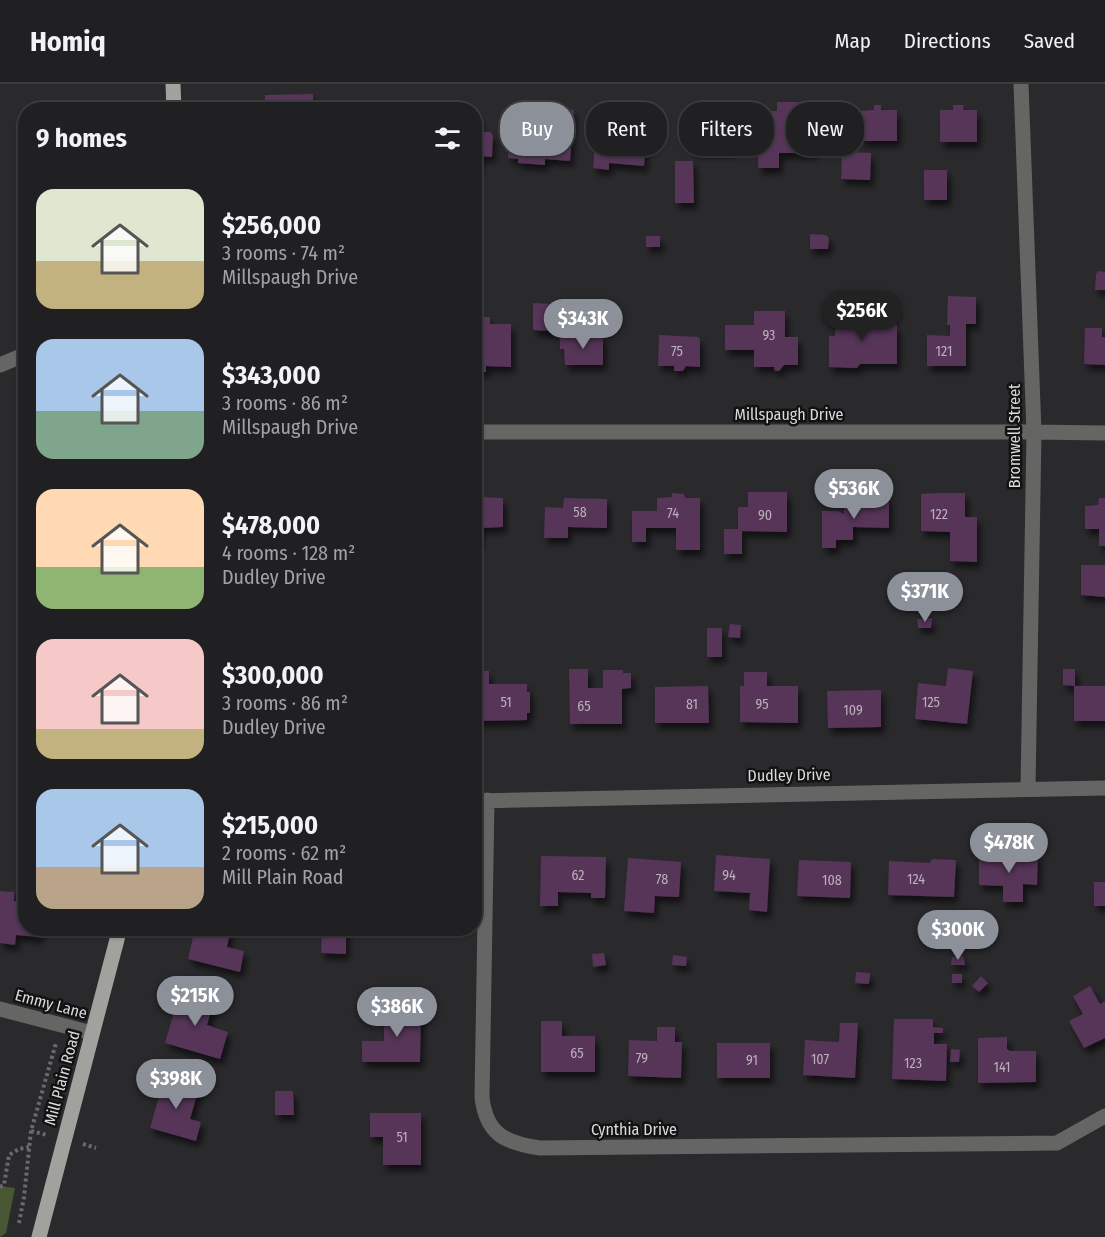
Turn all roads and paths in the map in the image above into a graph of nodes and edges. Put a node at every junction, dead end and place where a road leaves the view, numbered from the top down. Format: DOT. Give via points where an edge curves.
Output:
graph roads {
  1 [pos="173,84"];
  2 [pos="1021,84"];
  3 [pos="174,102"];
  4 [pos="18,357"];
  5 [pos="0,365"];
  6 [pos="482,432"];
  7 [pos="1034,432"];
  8 [pos="1105,434"];
  9 [pos="1028,788"];
  10 [pos="1105,788"];
  11 [pos="482,800"];
  12 [pos="118,936"];
  13 [pos="481,936"];
  14 [pos="0,1009"];
  15 [pos="61,1025"];
  16 [pos="92,1033"];
  17 [pos="1105,1116"];
  18 [pos="29,1147"];
  19 [pos="0,1187"];
  20 [pos="18,1228"];
  21 [pos="41,1230"];
  1 -- 3 [label="main road"];
  2 -- 7 [label="street, Bromwell Street"];
  4 -- 5 [label="street"];
  6 -- 7 [label="street, Millspaugh Drive"];
  7 -- 8 [label="street, Millspaugh Drive"];
  7 -- 9 [label="street, Bromwell Street"];
  9 -- 10 [label="street, Dudley Drive"];
  9 -- 11 [label="street, Dudley Drive"];
  12 -- 16 [label="main road, Mill Plain Road"];
  13 -- 17 [label="street, Cynthia Drive" via="484,1113 491,1127 506,1140 522,1145 540,1148 1057,1143"];
  14 -- 15 [label="street, Emmy Lane"];
  15 -- 16 [label="street, Emmy Lane"];
  15 -- 18 [label="path"];
  16 -- 21 [label="main road, Mill Plain Road"];
  18 -- 19 [label="path" via="9,1155 4,1185"];
  18 -- 20 [label="path"];
}
